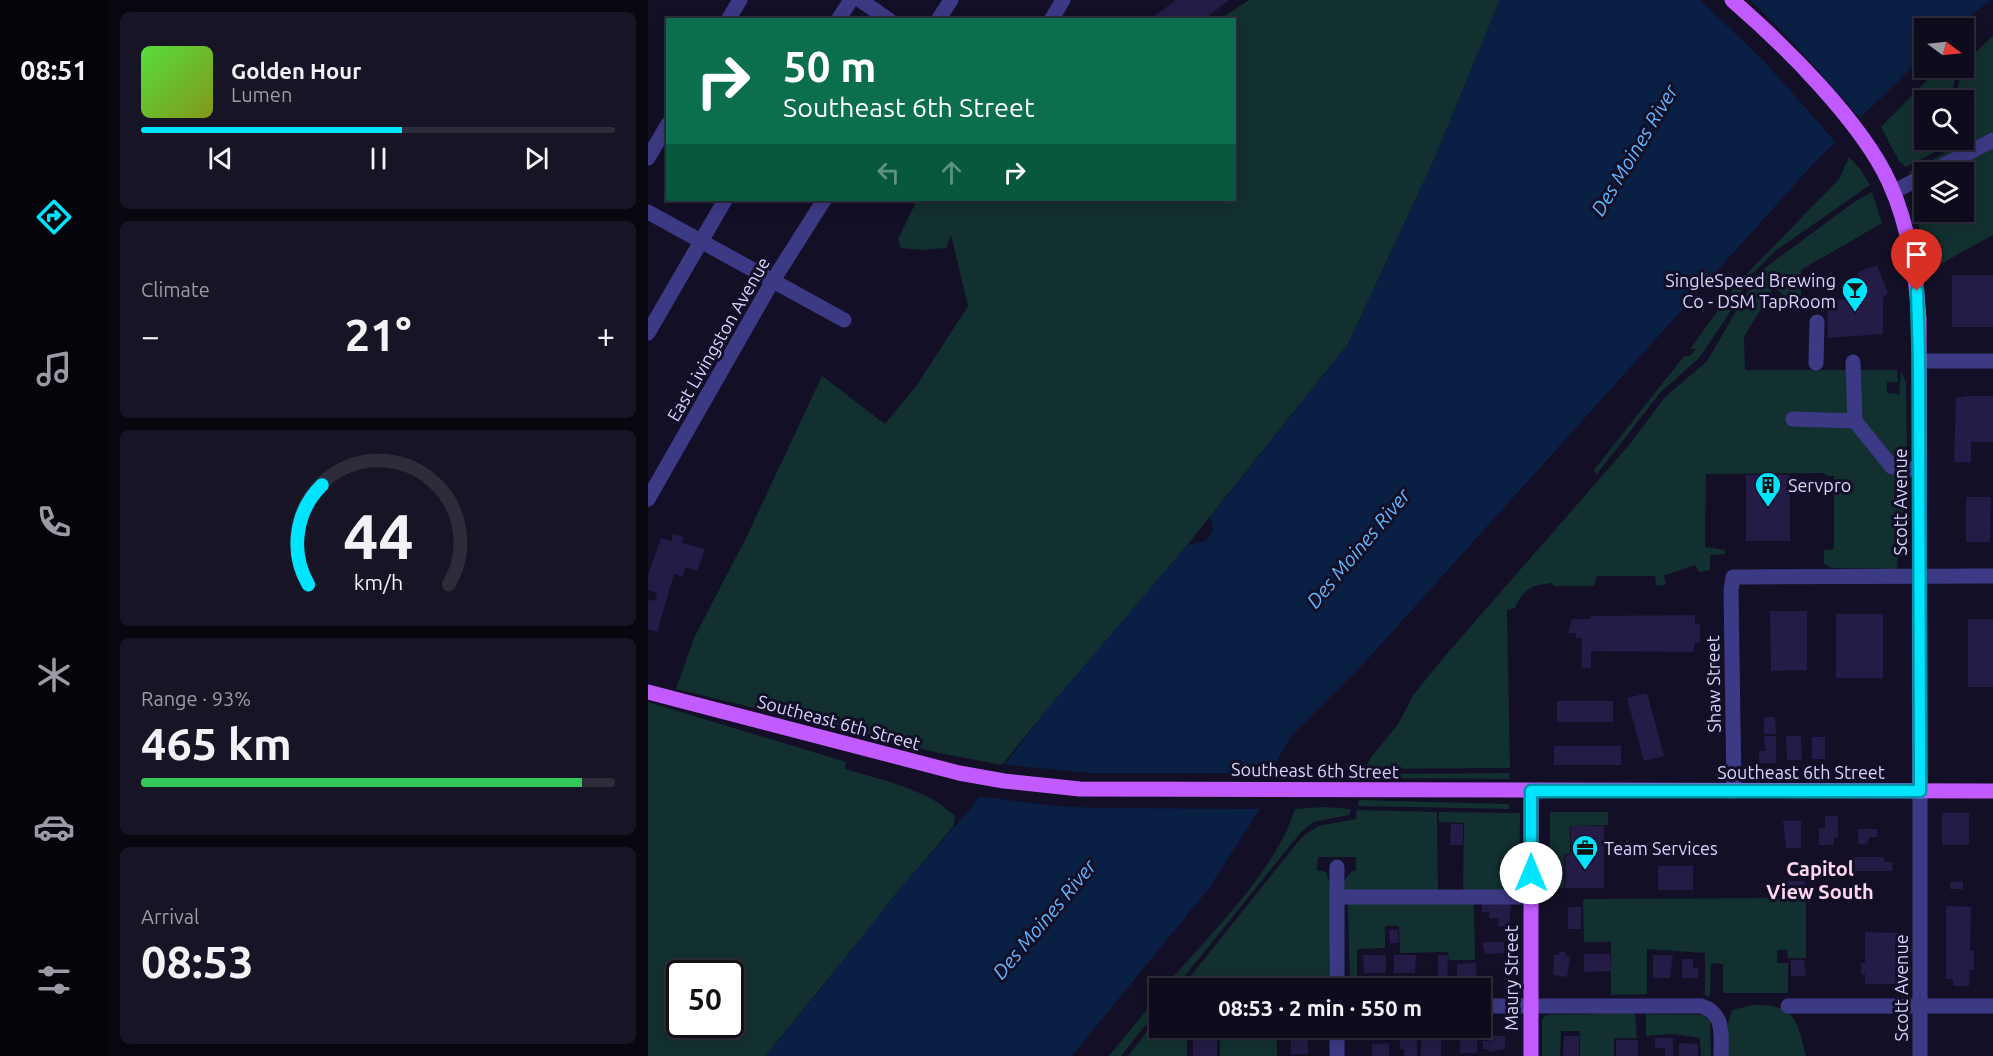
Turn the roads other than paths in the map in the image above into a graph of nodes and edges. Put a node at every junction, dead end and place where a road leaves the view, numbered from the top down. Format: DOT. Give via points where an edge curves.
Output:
graph roads {
  1 [pos="740,0"];
  2 [pos="851,0"];
  3 [pos="860,0"];
  4 [pos="951,0"];
  5 [pos="1063,0"];
  6 [pos="1736,4"];
  7 [pos="729,18"];
  8 [pos="839,18"];
  9 [pos="886,18"];
  10 [pos="939,18"];
  11 [pos="1052,18"];
  12 [pos="666,127"];
  13 [pos="1993,140"];
  14 [pos="648,158"];
  15 [pos="1950,162"];
  16 [pos="1914,181"];
  17 [pos="1893,192"];
  18 [pos="724,201"];
  19 [pos="823,201"];
  20 [pos="648,212"];
  21 [pos="699,241"];
  22 [pos="772,282"];
  23 [pos="844,320"];
  24 [pos="1817,322"];
  25 [pos="648,333"];
  26 [pos="1919,361"];
  27 [pos="1993,361"];
  28 [pos="1853,362"];
  29 [pos="1816,363"];
  30 [pos="1793,419"];
  31 [pos="1855,420"];
  32 [pos="1920,470"];
  33 [pos="648,499"];
  34 [pos="1920,576"];
  35 [pos="1993,576"];
  36 [pos="648,692"];
  37 [pos="1531,791"];
  38 [pos="1734,791"];
  39 [pos="1920,791"];
  40 [pos="1993,791"];
  41 [pos="1337,867"];
  42 [pos="1337,897"];
  43 [pos="1531,897"];
  44 [pos="1338,978"];
  45 [pos="1491,1006"];
  46 [pos="1531,1006"];
  47 [pos="1788,1006"];
  48 [pos="1920,1006"];
  49 [pos="1993,1006"];
  50 [pos="1337,1038"];
  51 [pos="1337,1056"];
  52 [pos="1531,1056"];
  53 [pos="1721,1056"];
  54 [pos="1920,1056"];
  1 -- 7 [label="street"];
  2 -- 8 [label="street"];
  3 -- 9 [label="street"];
  4 -- 10 [label="street"];
  5 -- 11 [label="street"];
  6 -- 17 [label="main road, Scott Avenue" via="1788,54 1867,143"];
  12 -- 14 [label="street"];
  13 -- 15 [label="street"];
  16 -- 17 [label="street"];
  17 -- 26 [label="main road, Scott Avenue" via="1914,269"];
  18 -- 21 [label="street"];
  19 -- 22 [label="street, East Livingston Avenue"];
  20 -- 21 [label="street"];
  21 -- 22 [label="street"];
  21 -- 25 [label="street"];
  22 -- 23 [label="street"];
  22 -- 33 [label="street, East Livingston Avenue"];
  24 -- 29 [label="street"];
  26 -- 27 [label="street"];
  26 -- 32 [label="main road, Scott Avenue"];
  28 -- 31 [label="street"];
  30 -- 31 [label="street"];
  31 -- 32 [label="street" via="1892,467"];
  32 -- 34 [label="main road, Scott Avenue"];
  34 -- 35 [label="street"];
  34 -- 38 [label="street, Shaw Street" via="1733,577"];
  34 -- 39 [label="main road, Scott Avenue"];
  36 -- 37 [label="main road, Southeast 6th Street" via="959,773 1046,786"];
  37 -- 38 [label="main road, Southeast 6th Street"];
  37 -- 43 [label="main road, Maury Street"];
  38 -- 39 [label="main road, Southeast 6th Street"];
  39 -- 40 [label="main road, Southeast 6th Street"];
  39 -- 48 [label="street, Scott Avenue"];
  41 -- 42 [label="street"];
  42 -- 43 [label="street"];
  42 -- 44 [label="street"];
  43 -- 46 [label="main road, Maury Street"];
  45 -- 46 [label="street"];
  46 -- 52 [label="main road, Maury Street"];
  46 -- 53 [label="street" via="1708,1008 1721,1026"];
  47 -- 48 [label="street"];
  48 -- 49 [label="street"];
  48 -- 54 [label="street, Scott Avenue"];
  50 -- 51 [label="street"];
}
